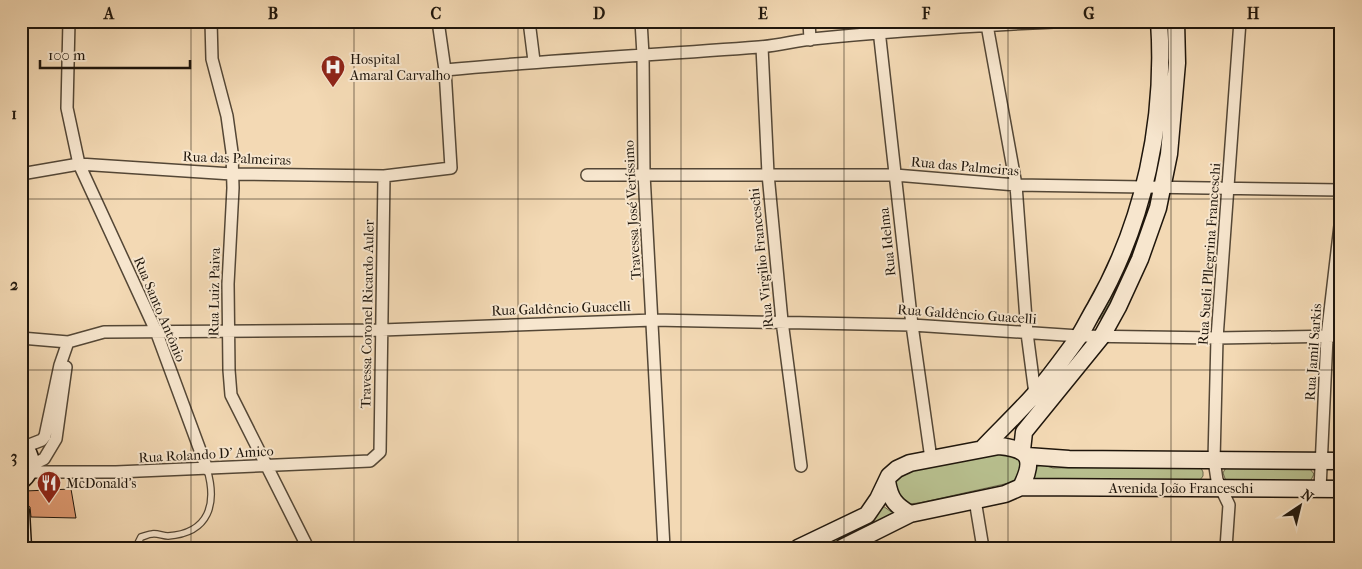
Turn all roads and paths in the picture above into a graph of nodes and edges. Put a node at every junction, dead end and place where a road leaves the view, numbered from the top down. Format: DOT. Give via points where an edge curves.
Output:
graph roads {
  1 [pos="69,21"];
  2 [pos="212,21"];
  3 [pos="438,21"];
  4 [pos="529,21"];
  5 [pos="641,21"];
  6 [pos="809,21"];
  7 [pos="878,21"];
  8 [pos="1073,21"];
  9 [pos="1159,21"];
  10 [pos="1176,21"];
  11 [pos="1240,21"];
  12 [pos="987,25"];
  13 [pos="879,33"];
  14 [pos="810,40"];
  15 [pos="762,47"];
  16 [pos="643,55"];
  17 [pos="534,62"];
  18 [pos="446,70"];
  19 [pos="79,164"];
  20 [pos="21,174"];
  21 [pos="232,174"];
  22 [pos="644,174"];
  23 [pos="768,174"];
  24 [pos="587,175"];
  25 [pos="895,175"];
  26 [pos="384,176"];
  27 [pos="1016,185"];
  28 [pos="1144,187"];
  29 [pos="1164,188"];
  30 [pos="1229,189"];
  31 [pos="1341,190"];
  32 [pos="1341,217"];
  33 [pos="653,320"];
  34 [pos="782,321"];
  35 [pos="912,325"];
  36 [pos="382,330"];
  37 [pos="156,331"];
  38 [pos="228,331"];
  39 [pos="1027,333"];
  40 [pos="1079,336"];
  41 [pos="1102,336"];
  42 [pos="1341,336"];
  43 [pos="1328,337"];
  44 [pos="21,338"];
  45 [pos="1217,338"];
  46 [pos="68,342"];
  47 [pos="63,359"];
  48 [pos="1035,394"];
  49 [pos="23,446"];
  50 [pos="982,450"];
  51 [pos="380,452"];
  52 [pos="1024,453"];
  53 [pos="931,459"];
  54 [pos="1214,460"];
  55 [pos="1321,461"];
  56 [pos="1341,461"];
  57 [pos="266,466"];
  58 [pos="801,466"];
  59 [pos="207,468"];
  60 [pos="27,473"];
  61 [pos="887,481"];
  62 [pos="1021,488"];
  63 [pos="1220,489"];
  64 [pos="1320,489"];
  65 [pos="1341,489"];
  66 [pos="975,500"];
  67 [pos="21,512"];
  68 [pos="910,514"];
  69 [pos="136,547"];
  70 [pos="23,548"];
  71 [pos="308,548"];
  72 [pos="664,548"];
  73 [pos="798,548"];
  74 [pos="842,548"];
  75 [pos="983,548"];
  76 [pos="1226,548"];
  1 -- 19 [label="street, Rua Santo Antônio" via="67,108"];
  2 -- 21 [label="street, Rua Luiz Paiva" via="212,59 227,116"];
  3 -- 18 [label="street"];
  4 -- 17 [label="street"];
  5 -- 16 [label="street, Travessa José Veríssimo"];
  6 -- 14 [label="street"];
  7 -- 13 [label="street, Rua Idelma"];
  8 -- 12 [label="street"];
  9 -- 28 [label="main road" via="1162,52 1155,134"];
  10 -- 29 [label="main road" via="1177,63"];
  11 -- 30 [label="street, Rua Sueli Pllegrina Franceschi"];
  12 -- 13 [label="street"];
  12 -- 27 [label="street"];
  13 -- 14 [label="street"];
  13 -- 25 [label="street, Rua Idelma"];
  14 -- 15 [label="street"];
  15 -- 16 [label="street"];
  15 -- 23 [label="street, Rua Virgilio Franceschi"];
  16 -- 17 [label="street"];
  16 -- 22 [label="street, Travessa José Veríssimo"];
  17 -- 18 [label="street"];
  18 -- 26 [label="street, Rua das Palmeiras" via="452,168"];
  19 -- 20 [label="street, Rua das Palmeiras"];
  19 -- 21 [label="street, Rua das Palmeiras"];
  19 -- 37 [label="street, Rua Santo Antônio"];
  21 -- 26 [label="street, Rua das Palmeiras"];
  21 -- 38 [label="street, Rua Luiz Paiva"];
  22 -- 23 [label="street, Rua das Palmeiras"];
  22 -- 24 [label="street, Rua das Palmeiras"];
  22 -- 33 [label="street, Travessa José Veríssimo"];
  23 -- 25 [label="street, Rua das Palmeiras"];
  23 -- 34 [label="street, Rua Virgilio Franceschi"];
  25 -- 27 [label="street, Rua das Palmeiras"];
  25 -- 35 [label="street, Rua Idelma"];
  26 -- 36 [label="street, Travessa Coronel Ricardo Auler"];
  27 -- 28 [label="street, Rua das Palmeiras"];
  27 -- 39 [label="street"];
  28 -- 29 [label="street, Rua das Palmeiras"];
  28 -- 40 [label="main road" via="1112,280"];
  29 -- 30 [label="street, Rua das Palmeiras"];
  29 -- 41 [label="main road" via="1140,259"];
  30 -- 31 [label="street, Rua das Palmeiras"];
  30 -- 45 [label="street, Rua Sueli Pllegrina Franceschi"];
  32 -- 43 [label="street, Rua Jamil Sarkis"];
  33 -- 34 [label="street, Rua Galdêncio Guacelli"];
  33 -- 36 [label="street, Rua Galdêncio Guacelli"];
  33 -- 72 [label="street, Travessa José Veríssimo"];
  34 -- 35 [label="street, Rua Galdêncio Guacelli"];
  34 -- 58 [label="street, Rua Virgilio Franceschi"];
  35 -- 39 [label="street, Rua Galdêncio Guacelli"];
  35 -- 53 [label="street, Rua Idelma"];
  36 -- 38 [label="street, Rua Galdêncio Guacelli"];
  36 -- 51 [label="street, Travessa Coronel Ricardo Auler"];
  37 -- 38 [label="street, Rua Galdêncio Guacelli"];
  37 -- 46 [label="street, Rua Galdêncio Guacelli" via="104,332"];
  37 -- 59 [label="street, Rua Santo Antônio"];
  38 -- 57 [label="street, Rua Luiz Paiva" via="231,395"];
  39 -- 40 [label="street, Rua Galdêncio Guacelli"];
  39 -- 48 [label="street"];
  40 -- 41 [label="street, Rua Galdêncio Guacelli"];
  40 -- 48 [label="main road"];
  41 -- 45 [label="street, Rua Galdêncio Guacelli"];
  41 -- 52 [label="main road" via="1024,432"];
  42 -- 43 [label="street, Rua Galdêncio Guacelli"];
  43 -- 45 [label="street, Rua Galdêncio Guacelli"];
  43 -- 55 [label="street, Rua Jamil Sarkis"];
  44 -- 46 [label="street, Rua Galdêncio Guacelli"];
  45 -- 54 [label="street, Rua Sueli Pllegrina Franceschi"];
  46 -- 47 [label="street"];
  47 -- 49 [label="street" via="45,436"];
  47 -- 60 [label="street" via="66,367 56,439 44,459"];
  48 -- 50 [label="main road"];
  49 -- 60 [label="main road" via="28,452"];
  50 -- 52 [label="main road, Avenida João Franceschi" via="1014,447"];
  50 -- 53 [label="main road, Avenida João Franceschi"];
  51 -- 57 [label="street, Rua Rolando D' Amico" via="370,461"];
  52 -- 54 [label="main road, Avenida João Franceschi" via="1069,459"];
  52 -- 62 [label="main road" via="1029,466"];
  53 -- 61 [label="main road, Avenida João Franceschi" via="897,469"];
  54 -- 55 [label="main road, Avenida João Franceschi"];
  54 -- 63 [label="street, Rua Sueli Pllegrina Franceschi"];
  55 -- 56 [label="main road, Avenida João Franceschi"];
  55 -- 64 [label="street, Rua Jamil Sarkis"];
  57 -- 59 [label="street, Rua Rolando D' Amico"];
  57 -- 71 [label="street, Rua Luiz Paiva"];
  59 -- 60 [label="street, Rua Rolando D' Amico"];
  59 -- 69 [label="lane" via="212,502 207,515 196,527 166,536 153,534 141,537"];
  61 -- 68 [label="main road" via="890,496 898,507"];
  61 -- 73 [label="main road" via="867,515"];
  62 -- 63 [label="main road, Avenida João Franceschi"];
  62 -- 66 [label="main road, Avenida João Franceschi"];
  63 -- 64 [label="main road, Avenida João Franceschi"];
  63 -- 76 [label="street, Rua Sueli Pllegrina Franceschi" via="1228,506"];
  64 -- 65 [label="main road, Avenida João Franceschi"];
  66 -- 68 [label="main road, Avenida João Franceschi"];
  66 -- 75 [label="street"];
  67 -- 70 [label="main road"];
  68 -- 74 [label="main road, Avenida João Franceschi"];
}
